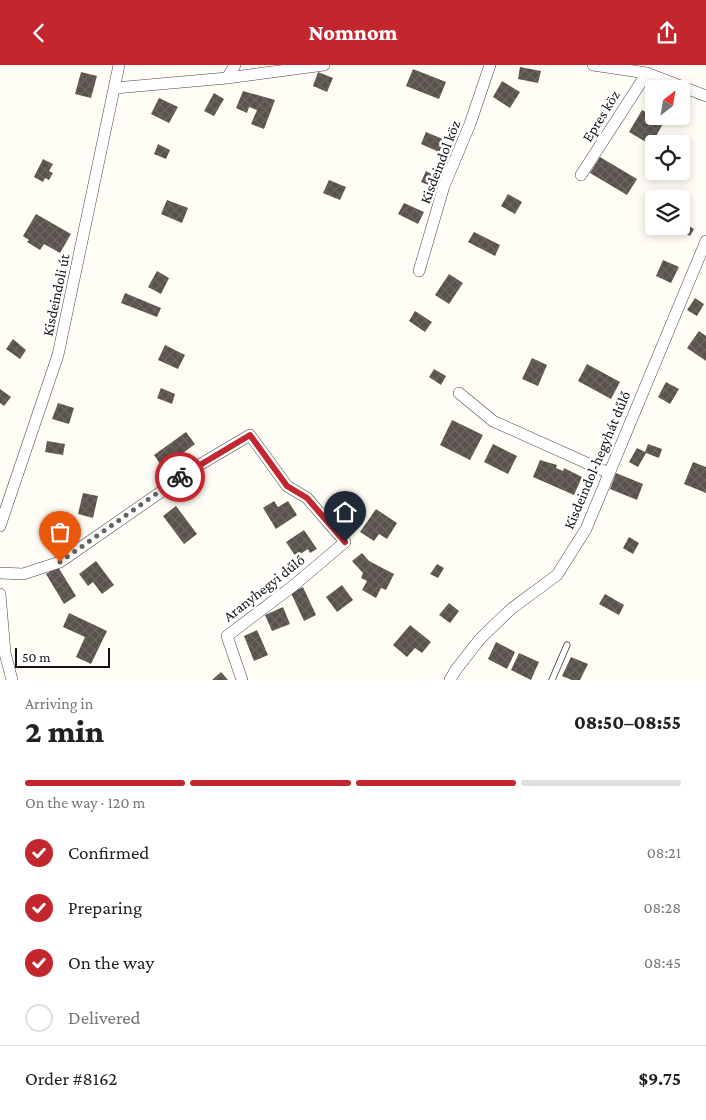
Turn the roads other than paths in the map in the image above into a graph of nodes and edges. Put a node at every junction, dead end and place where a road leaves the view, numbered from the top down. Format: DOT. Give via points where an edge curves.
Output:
graph roads {
  1 [pos="119,65"];
  2 [pos="235,65"];
  3 [pos="324,65"];
  4 [pos="490,65"];
  5 [pos="593,65"];
  6 [pos="647,73"];
  7 [pos="227,78"];
  8 [pos="115,88"];
  9 [pos="706,96"];
  10 [pos="581,175"];
  11 [pos="706,241"];
  12 [pos="420,271"];
  13 [pos="459,393"];
  14 [pos="609,473"];
  15 [pos="0,526"];
  16 [pos="0,573"];
  17 [pos="0,595"];
  18 [pos="567,645"];
  19 [pos="12,680"];
  20 [pos="242,680"];
  21 [pos="450,680"];
  22 [pos="552,680"];
  1 -- 8 [label="street, Kisdeindoli út"];
  2 -- 7 [label="street"];
  3 -- 7 [label="street"];
  4 -- 12 [label="street, Kisdeindol köz" via="444,186"];
  5 -- 6 [label="street"];
  6 -- 9 [label="street"];
  6 -- 10 [label="street, Epres köz"];
  7 -- 8 [label="street"];
  8 -- 15 [label="street, Kisdeindoli út" via="58,355"];
  11 -- 14 [label="street, Kisdeindol-hegyhát dűlő"];
  13 -- 14 [label="street" via="493,421"];
  14 -- 21 [label="street, Kisdeindol-hegyhát dűlő" via="586,529 558,575 511,609 480,639"];
  16 -- 20 [label="street, Aranyhegyi dűlő" via="23,574 60,562 200,464 250,435 287,486 307,498 345,542 227,636"];
  17 -- 19 [label="street"];
  18 -- 22 [label="lane"];
}
